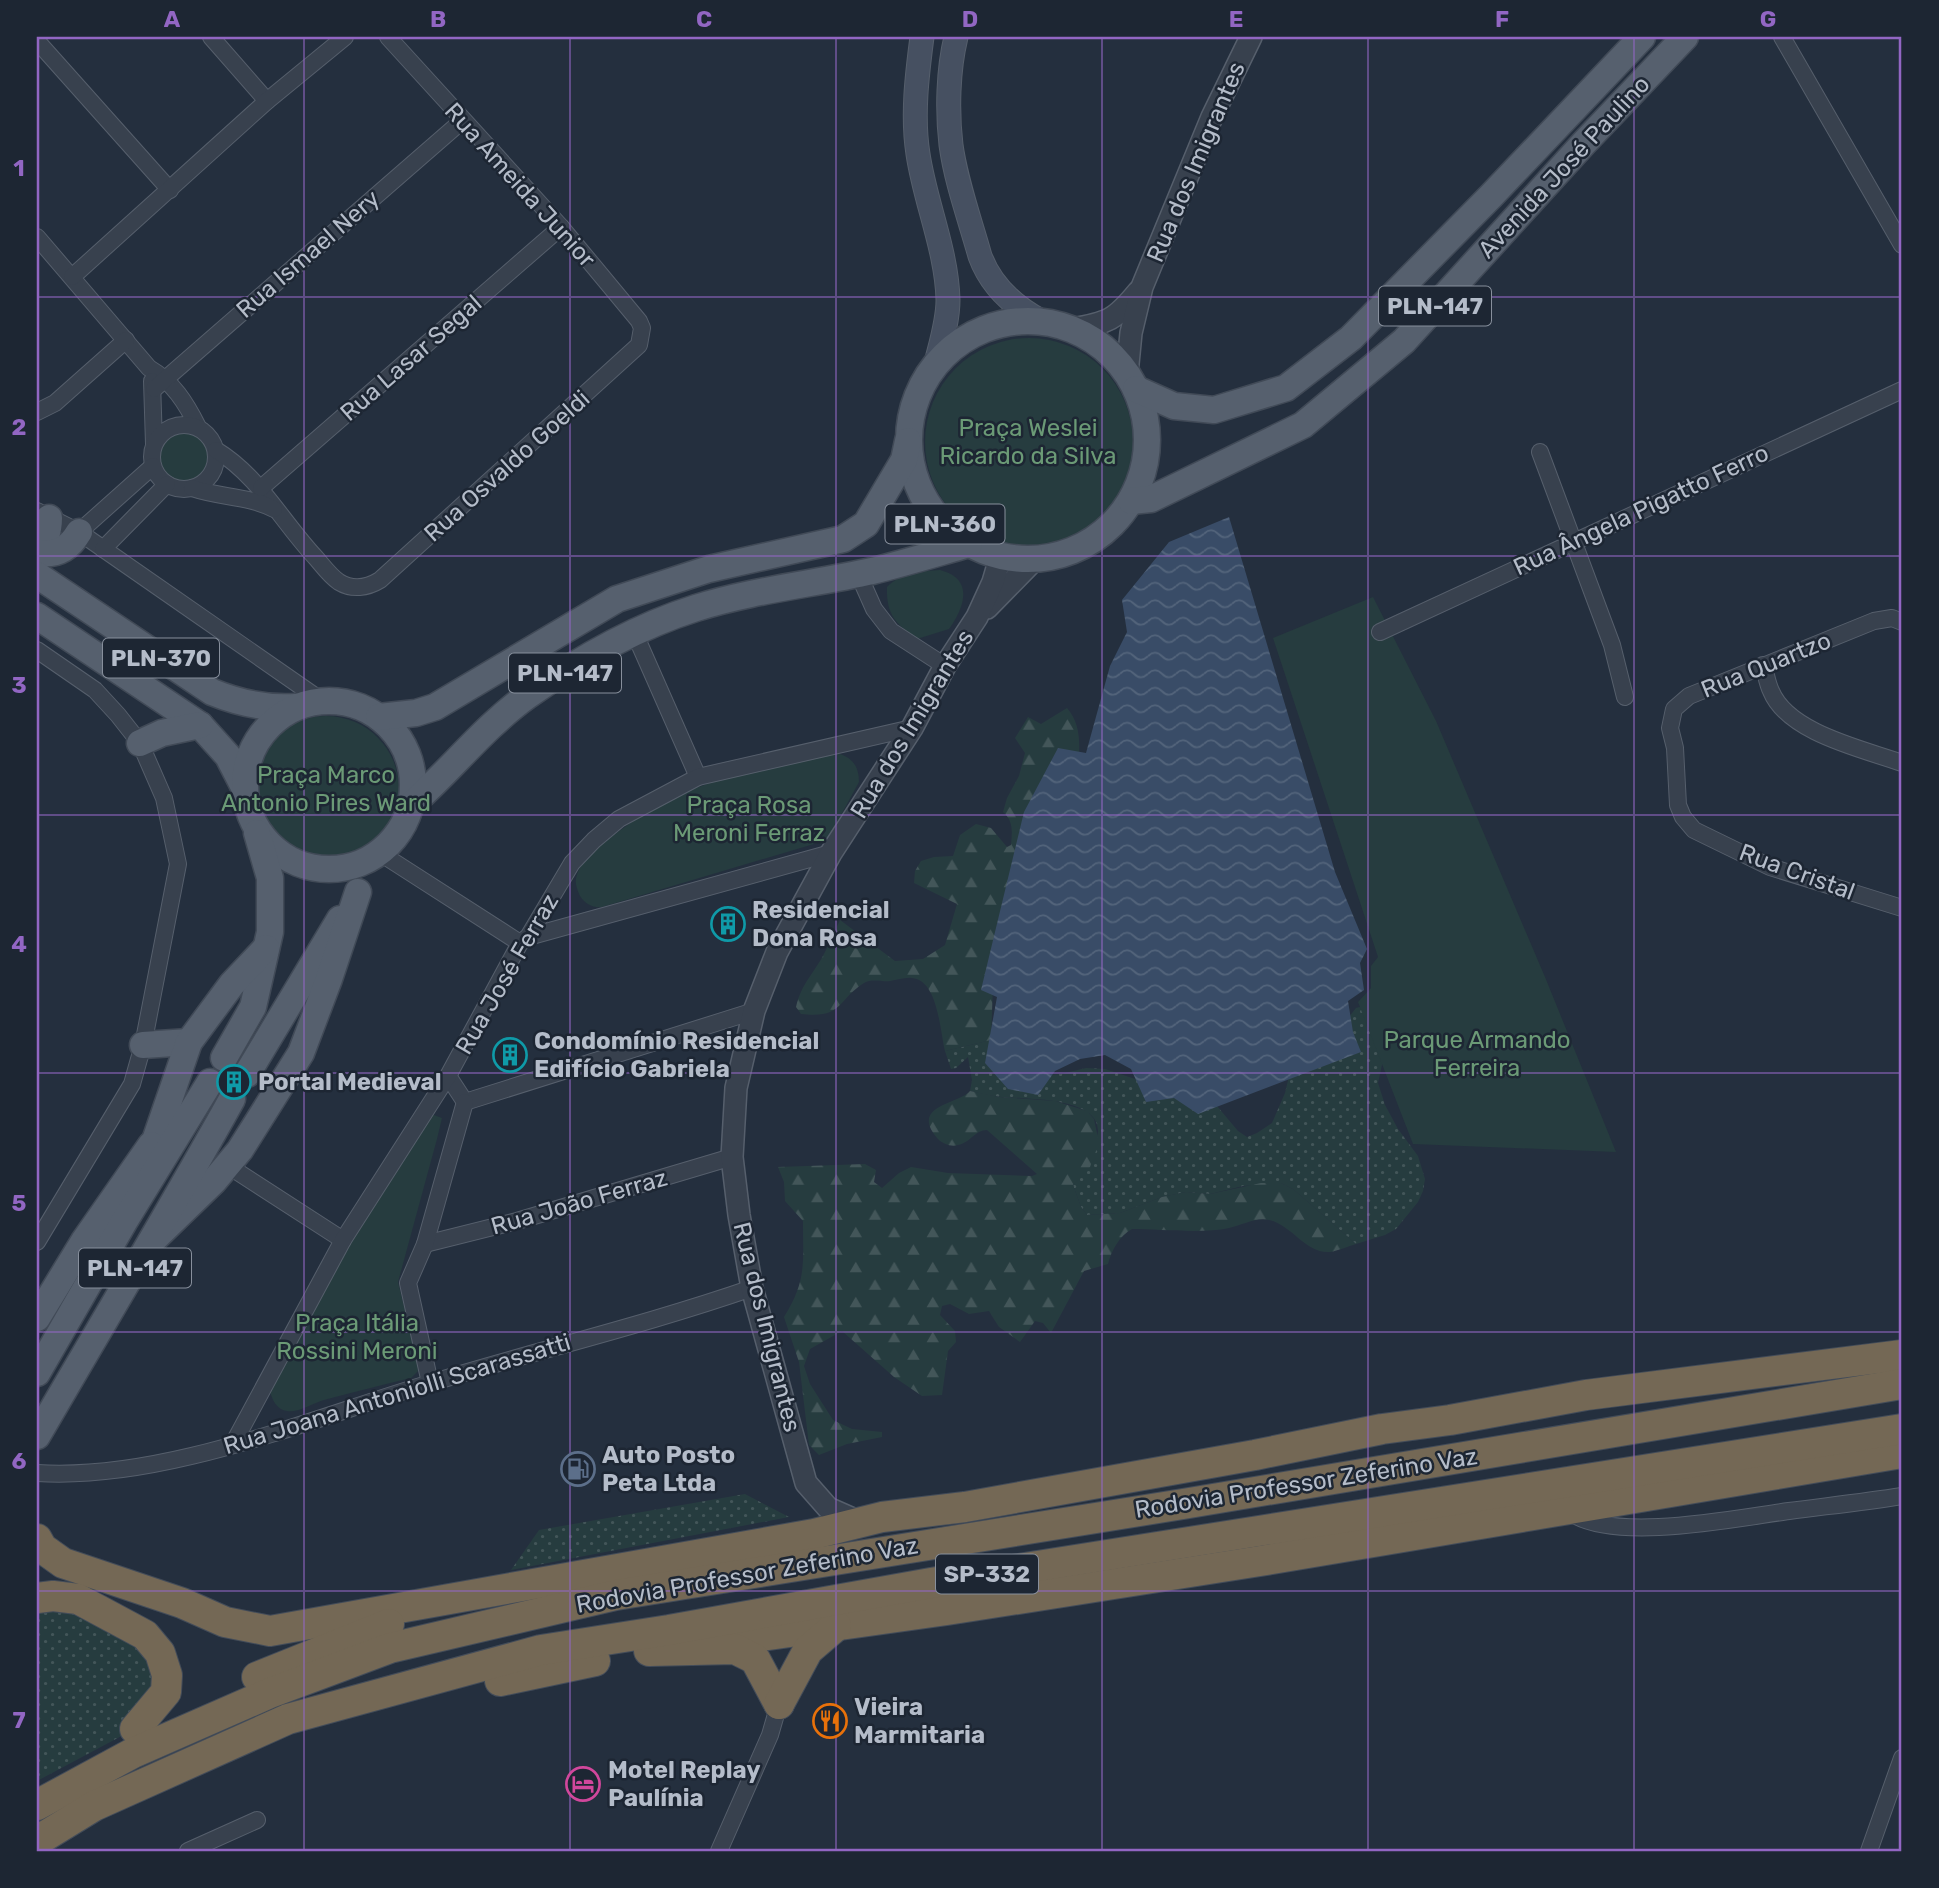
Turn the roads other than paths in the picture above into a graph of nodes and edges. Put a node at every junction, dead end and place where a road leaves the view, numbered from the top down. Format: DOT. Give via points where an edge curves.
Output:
graph roads {
  1 [pos="211,37"];
  2 [pos="345,37"];
  3 [pos="388,37"];
  4 [pos="922,37"];
  5 [pos="956,37"];
  6 [pos="1251,37"];
  7 [pos="1642,37"];
  8 [pos="1685,37"];
  9 [pos="1782,37"];
  10 [pos="37,41"];
  11 [pos="267,101"];
  12 [pos="463,120"];
  13 [pos="170,190"];
  14 [pos="561,227"];
  15 [pos="1455,233"];
  16 [pos="37,237"];
  17 [pos="1902,245"];
  18 [pos="1479,259"];
  19 [pos="72,277"];
  20 [pos="1142,288"];
  21 [pos="1041,321"];
  22 [pos="1072,329"];
  23 [pos="642,338"];
  24 [pos="125,340"];
  25 [pos="936,363"];
  26 [pos="1132,382"];
  27 [pos="159,383"];
  28 [pos="1902,390"];
  29 [pos="37,412"];
  30 [pos="198,427"];
  31 [pos="908,436"];
  32 [pos="154,443"];
  33 [pos="216,450"];
  34 [pos="1540,452"];
  35 [pos="153,466"];
  36 [pos="167,485"];
  37 [pos="192,488"];
  38 [pos="261,488"];
  39 [pos="1131,501"];
  40 [pos="275,509"];
  41 [pos="43,515"];
  42 [pos="79,532"];
  43 [pos="1573,541"];
  44 [pos="969,544"];
  45 [pos="37,547"];
  46 [pos="103,549"];
  47 [pos="37,553"];
  48 [pos="1001,555"];
  49 [pos="1034,560"];
  50 [pos="858,573"];
  51 [pos="37,575"];
  52 [pos="37,617"];
  53 [pos="977,617"];
  54 [pos="1902,622"];
  55 [pos="635,632"];
  56 [pos="1380,632"];
  57 [pos="37,650"];
  58 [pos="1763,665"];
  59 [pos="945,666"];
  60 [pos="1625,697"];
  61 [pos="310,704"];
  62 [pos="379,718"];
  63 [pos="200,725"];
  64 [pos="912,728"];
  65 [pos="140,743"];
  66 [pos="1902,763"];
  67 [pos="698,777"];
  68 [pos="244,787"];
  69 [pos="411,804"];
  70 [pos="256,828"];
  71 [pos="1695,830"];
  72 [pos="831,853"];
  73 [pos="377,855"];
  74 [pos="358,892"];
  75 [pos="1902,908"];
  76 [pos="524,940"];
  77 [pos="266,948"];
  78 [pos="754,1011"];
  79 [pos="189,1042"];
  80 [pos="143,1045"];
  81 [pos="224,1058"];
  82 [pos="247,1074"];
  83 [pos="449,1076"];
  84 [pos="210,1082"];
  85 [pos="232,1099"];
  86 [pos="465,1102"];
  87 [pos="160,1132"];
  88 [pos="732,1157"];
  89 [pos="227,1165"];
  90 [pos="124,1222"];
  91 [pos="343,1240"];
  92 [pos="37,1242"];
  93 [pos="151,1242"];
  94 [pos="425,1244"];
  95 [pos="752,1288"];
  96 [pos="37,1318"];
  97 [pos="1902,1356"];
  98 [pos="37,1373"];
  99 [pos="430,1383"];
  100 [pos="1902,1384"];
  101 [pos="1902,1429"];
  102 [pos="37,1436"];
  103 [pos="233,1444"];
  104 [pos="1902,1453"];
  105 [pos="37,1473"];
  106 [pos="1901,1497"];
  107 [pos="1566,1509"];
  108 [pos="862,1522"];
  109 [pos="37,1539"];
  110 [pos="37,1598"];
  111 [pos="442,1602"];
  112 [pos="836,1626"];
  113 [pos="649,1651"];
  114 [pos="779,1704"];
  115 [pos="135,1729"];
  116 [pos="1902,1758"];
  117 [pos="37,1785"];
  118 [pos="37,1805"];
  119 [pos="257,1821"];
  120 [pos="37,1842"];
  121 [pos="39,1851"];
  122 [pos="54,1851"];
  123 [pos="188,1851"];
  124 [pos="719,1851"];
  125 [pos="1869,1851"];
  1 -- 11 [label="street"];
  2 -- 11 [label="street"];
  3 -- 12 [label="street, Rua Ameida Junior"];
  4 -- 25 [label="main road, PLN-360" via="915,110 917,151 948,300"];
  5 -- 21 [label="main road, PLN-360" via="951,145 980,256 1006,298"];
  6 -- 20 [label="street, Rua dos Imigrantes" via="1212,117"];
  7 -- 15 [label="main road, Avenida José Paulino / PLN-147"];
  8 -- 18 [label="main road, Avenida José Paulino / PLN-147"];
  9 -- 17 [label="street"];
  10 -- 13 [label="street"];
  11 -- 13 [label="street"];
  12 -- 14 [label="street, Rua Ameida Junior"];
  12 -- 27 [label="street, Rua Ismael Nery"];
  13 -- 19 [label="street"];
  14 -- 23 [label="street, Rua Ameida Junior" via="639,321"];
  14 -- 38 [label="street, Rua Lasar Segal"];
  15 -- 18 [label="main road" via="1464,252"];
  15 -- 26 [label="main road, Avenida José Paulino / PLN-147" via="1351,338 1286,388 1214,410 1174,406"];
  16 -- 19 [label="street"];
  18 -- 39 [label="main road, Avenida José Paulino / PLN-147" via="1404,341 1303,425 1151,499"];
  19 -- 24 [label="street"];
  20 -- 22 [label="street, Rua dos Imigrantes" via="1119,314 1100,324"];
  20 -- 26 [label="street, Rua dos Imigrantes" via="1131,333"];
  21 -- 22 [label="main road, PLN-360"];
  21 -- 25 [label="main road, PLN-360" via="1011,321 983,329 957,343"];
  22 -- 26 [label="main road, PLN-360" via="1103,347"];
  23 -- 40 [label="street, Rua Osvaldo Goeldi" via="633,352 380,580 365,586 337,580"];
  24 -- 27 [label="street"];
  24 -- 29 [label="street" via="55,403"];
  25 -- 31 [label="main road, PLN-360" via="916,397"];
  26 -- 39 [label="main road, PLN-360" via="1144,415 1147,442 1145,463"];
  27 -- 30 [label="street" via="189,409"];
  27 -- 32 [label="street"];
  28 -- 43 [label="street, Rua Ângela Pigatto Ferro"];
  30 -- 32 [label="street" via="173,426"];
  30 -- 33 [label="street"];
  31 -- 44 [label="main road, PLN-360" via="915,479 936,517"];
  31 -- 62 [label="main road, PLN-147" via="904,460 866,524 843,539 709,569 617,599 435,706"];
  32 -- 35 [label="street"];
  33 -- 37 [label="street" via="209,478"];
  33 -- 38 [label="street"];
  34 -- 43 [label="street"];
  35 -- 36 [label="street"];
  35 -- 42 [label="street"];
  36 -- 37 [label="street"];
  36 -- 46 [label="street"];
  37 -- 40 [label="street" via="252,499"];
  38 -- 40 [label="street"];
  39 -- 49 [label="main road, PLN-360" via="1106,531 1083,547"];
  41 -- 42 [label="street"];
  41 -- 45 [label="main road" via="49,527"];
  42 -- 46 [label="street"];
  42 -- 47 [label="main road" via="71,545 60,551"];
  43 -- 56 [label="street, Rua Ângela Pigatto Ferro"];
  43 -- 60 [label="street" via="1612,645"];
  44 -- 48 [label="main road, PLN-360"];
  44 -- 50 [label="main road, PLN-147"];
  46 -- 61 [label="street"];
  48 -- 49 [label="main road, PLN-360"];
  48 -- 53 [label="street, Rua dos Imigrantes"];
  49 -- 53 [label="street, Rua dos Imigrantes"];
  50 -- 55 [label="main road, PLN-147" via="696,608"];
  50 -- 59 [label="street" via="874,609 891,631"];
  51 -- 61 [label="main road, PLN-370" via="212,692 274,709"];
  52 -- 63 [label="main road, PLN-370"];
  53 -- 59 [label="street, Rua dos Imigrantes"];
  54 -- 58 [label="street, Rua Quartzo" via="1892,618 1874,621"];
  55 -- 67 [label="street"];
  55 -- 69 [label="main road, PLN-147" via="527,696"];
  57 -- 65 [label="street" via="95,690"];
  58 -- 66 [label="street" via="1771,693 1802,725"];
  58 -- 71 [label="street, Rua Quartzo" via="1689,696 1674,709 1670,728 1678,805"];
  59 -- 64 [label="street, Rua dos Imigrantes"];
  61 -- 62 [label="main road, PLN-370" via="352,704"];
  61 -- 68 [label="main road, PLN-370" via="275,719 258,738 247,761"];
  62 -- 69 [label="main road, PLN-370" via="401,741 412,772"];
  63 -- 65 [label="main road"];
  63 -- 68 [label="main road, PLN-370" via="228,756"];
  64 -- 67 [label="street, Rua José Ferraz"];
  64 -- 72 [label="street, Rua dos Imigrantes"];
  65 -- 80 [label="street" via="164,798 178,864"];
  67 -- 76 [label="street, Rua José Ferraz" via="619,819 594,840 572,863"];
  68 -- 70 [label="main road, PLN-370"];
  69 -- 73 [label="main road, PLN-370" via="400,832"];
  70 -- 73 [label="main road, PLN-370" via="280,855 310,868 344,869"];
  70 -- 77 [label="main road" via="270,878"];
  71 -- 75 [label="street, Rua Cristal" via="1770,867"];
  72 -- 76 [label="street"];
  72 -- 78 [label="street, Rua dos Imigrantes" via="777,952"];
  73 -- 74 [label="main road"];
  73 -- 76 [label="street"];
  74 -- 82 [label="main road"];
  74 -- 89 [label="main road" via="300,1053"];
  76 -- 83 [label="street, Rua José Ferraz"];
  77 -- 79 [label="main road"];
  77 -- 81 [label="main road" via="253,1007"];
  78 -- 86 [label="street"];
  78 -- 88 [label="street, Rua dos Imigrantes" via="736,1088"];
  79 -- 80 [label="main road"];
  79 -- 87 [label="main road"];
  80 -- 92 [label="street" via="132,1084"];
  83 -- 86 [label="street"];
  83 -- 91 [label="street, Rua José Ferraz"];
  84 -- 90 [label="main road, PLN-147"];
  85 -- 93 [label="main road, PLN-147"];
  86 -- 94 [label="street"];
  87 -- 90 [label="main road"];
  87 -- 96 [label="main road"];
  88 -- 94 [label="street, Rua João Ferraz"];
  88 -- 95 [label="street, Rua dos Imigrantes"];
  89 -- 91 [label="street"];
  89 -- 93 [label="main road"];
  90 -- 98 [label="main road, PLN-147"];
  91 -- 103 [label="street, Rua José Ferraz"];
  93 -- 102 [label="main road, PLN-147"];
  94 -- 99 [label="street" via="408,1283"];
  95 -- 99 [label="street, Rua Joana Antoniolli Scarassatti"];
  95 -- 108 [label="street, Rua dos Imigrantes" via="806,1483 828,1508"];
  97 -- 108 [label="highway" via="1586,1395"];
  99 -- 103 [label="street, Rua Joana Antoniolli Scarassatti"];
  100 -- 118 [label="highway, Rodovia Professor Zeferino Vaz / SP-332" via="616,1595 390,1648 270,1693 133,1753"];
  101 -- 120 [label="highway, Rodovia Professor Zeferino Vaz / SP-332" via="931,1583 541,1650 288,1718 94,1806"];
  103 -- 105 [label="street, Rua Joana Antoniolli Scarassatti" via="143,1466"];
  104 -- 107 [label="highway"];
  106 -- 107 [label="street" via="1636,1527 1602,1525"];
  107 -- 112 [label="highway"];
  108 -- 111 [label="highway"];
  109 -- 111 [label="highway" via="63,1563 225,1622 270,1631"];
  110 -- 115 [label="highway" via="78,1599 145,1635 160,1653 167,1675 166,1692"];
  111 -- 115 [label="highway"];
  112 -- 113 [label="highway"];
  112 -- 114 [label="highway" via="808,1650"];
  113 -- 114 [label="highway" via="735,1649 755,1659"];
  113 -- 122 [label="highway" via="482,1684 327,1725 186,1785"];
  114 -- 124 [label="street"];
  115 -- 117 [label="highway"];
  116 -- 125 [label="street"];
  119 -- 123 [label="street"];
  120 -- 121 [label="highway"];
}
